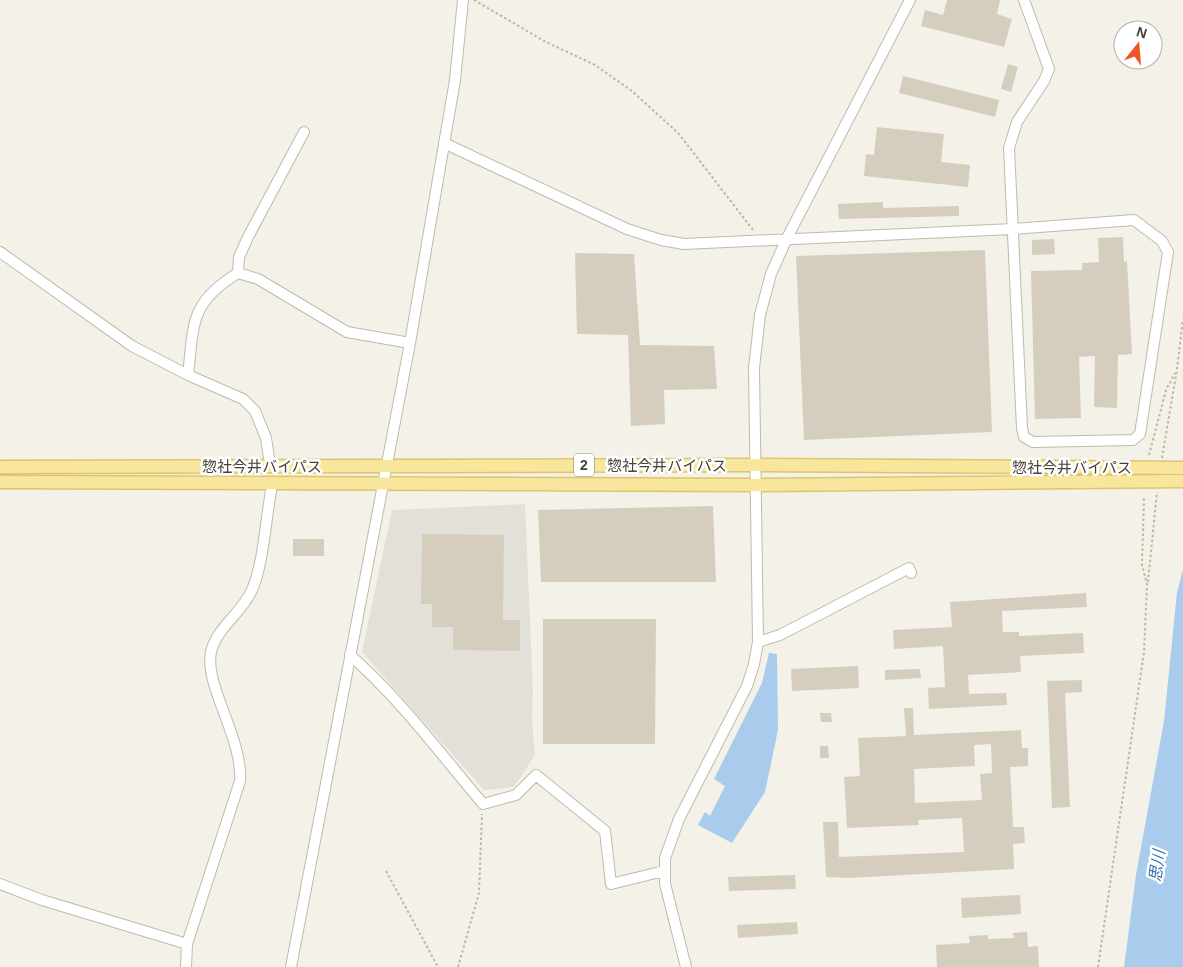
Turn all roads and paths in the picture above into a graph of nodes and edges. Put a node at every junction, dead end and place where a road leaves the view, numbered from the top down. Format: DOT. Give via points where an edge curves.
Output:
graph roads {
  1 [pos="463,0"];
  2 [pos="474,0"];
  3 [pos="910,0"];
  4 [pos="1024,0"];
  5 [pos="304,132"];
  6 [pos="444,142"];
  7 [pos="1013,229"];
  8 [pos="787,238"];
  9 [pos="759,239"];
  10 [pos="0,252"];
  11 [pos="238,273"];
  12 [pos="1183,319"];
  13 [pos="410,343"];
  14 [pos="1177,369"];
  15 [pos="188,376"];
  16 [pos="1149,455"];
  17 [pos="269,458"];
  18 [pos="756,465"];
  19 [pos="387,466"];
  20 [pos="0,467"];
  21 [pos="1183,468"];
  22 [pos="1163,475"];
  23 [pos="1183,481"];
  24 [pos="0,482"];
  25 [pos="383,484"];
  26 [pos="757,485"];
  27 [pos="271,491"];
  28 [pos="1144,498"];
  29 [pos="912,573"];
  30 [pos="1147,584"];
  31 [pos="758,642"];
  32 [pos="350,655"];
  33 [pos="482,804"];
  34 [pos="386,871"];
  35 [pos="664,871"];
  36 [pos="0,884"];
  37 [pos="187,944"];
  38 [pos="186,967"];
  39 [pos="291,967"];
  40 [pos="438,967"];
  41 [pos="458,967"];
  42 [pos="686,967"];
  43 [pos="1098,967"];
  1 -- 6 [label="street"];
  2 -- 9 [label="path" via="546,42 595,65 632,91 679,134"];
  3 -- 8 [label="street"];
  4 -- 7 [label="street" via="1049,69 1017,122 1009,148"];
  5 -- 11 [label="street" via="248,237 239,257"];
  6 -- 9 [label="street" via="627,229 661,240 684,244"];
  6 -- 13 [label="street"];
  7 -- 7 [label="street" via="1024,437 1033,442 1134,440 1140,434 1168,252 1162,242 1134,220"];
  7 -- 8 [label="street"];
  8 -- 9 [label="street"];
  8 -- 18 [label="street" via="771,274 760,315 754,368"];
  10 -- 15 [label="street" via="132,346"];
  11 -- 13 [label="street" via="258,279 347,332"];
  11 -- 15 [label="street" via="220,284 194,317"];
  12 -- 14 [label="path"];
  13 -- 19 [label="street"];
  14 -- 16 [label="path" via="1166,390"];
  14 -- 22 [label="path"];
  15 -- 17 [label="street" via="243,399 255,411 266,438"];
  18 -- 19 [label="main road, 惣社今井バイパス / 2"];
  18 -- 22 [label="main road, 惣社今井バイパス / 2"];
  18 -- 26 [label="street"];
  19 -- 20 [label="main road, 惣社今井バイパス / 2"];
  19 -- 25 [label="street"];
  21 -- 22 [label="main road, 惣社今井バイパス / 2"];
  22 -- 23 [label="main road, 惣社今井バイパス / 2"];
  22 -- 26 [label="main road, 惣社今井バイパス / 2"];
  22 -- 30 [label="path"];
  24 -- 25 [label="main road, 惣社今井バイパス / 2"];
  25 -- 26 [label="main road, 惣社今井バイパス / 2"];
  25 -- 32 [label="street"];
  26 -- 31 [label="street"];
  27 -- 37 [label="street" via="252,591 218,637 211,652 211,667 234,736 241,768 240,781"];
  28 -- 30 [label="path" via="1142,566"];
  29 -- 31 [label="street" via="909,568 780,635"];
  30 -- 43 [label="path" via="1144,652"];
  31 -- 35 [label="street" via="747,686 679,819 665,858"];
  32 -- 33 [label="street" via="372,674"];
  32 -- 39 [label="street"];
  33 -- 35 [label="street" via="516,795 536,775 605,831 610,884"];
  33 -- 41 [label="path" via="479,892"];
  34 -- 40 [label="path"];
  35 -- 42 [label="street"];
  36 -- 37 [label="street"];
  37 -- 38 [label="street"];
}
